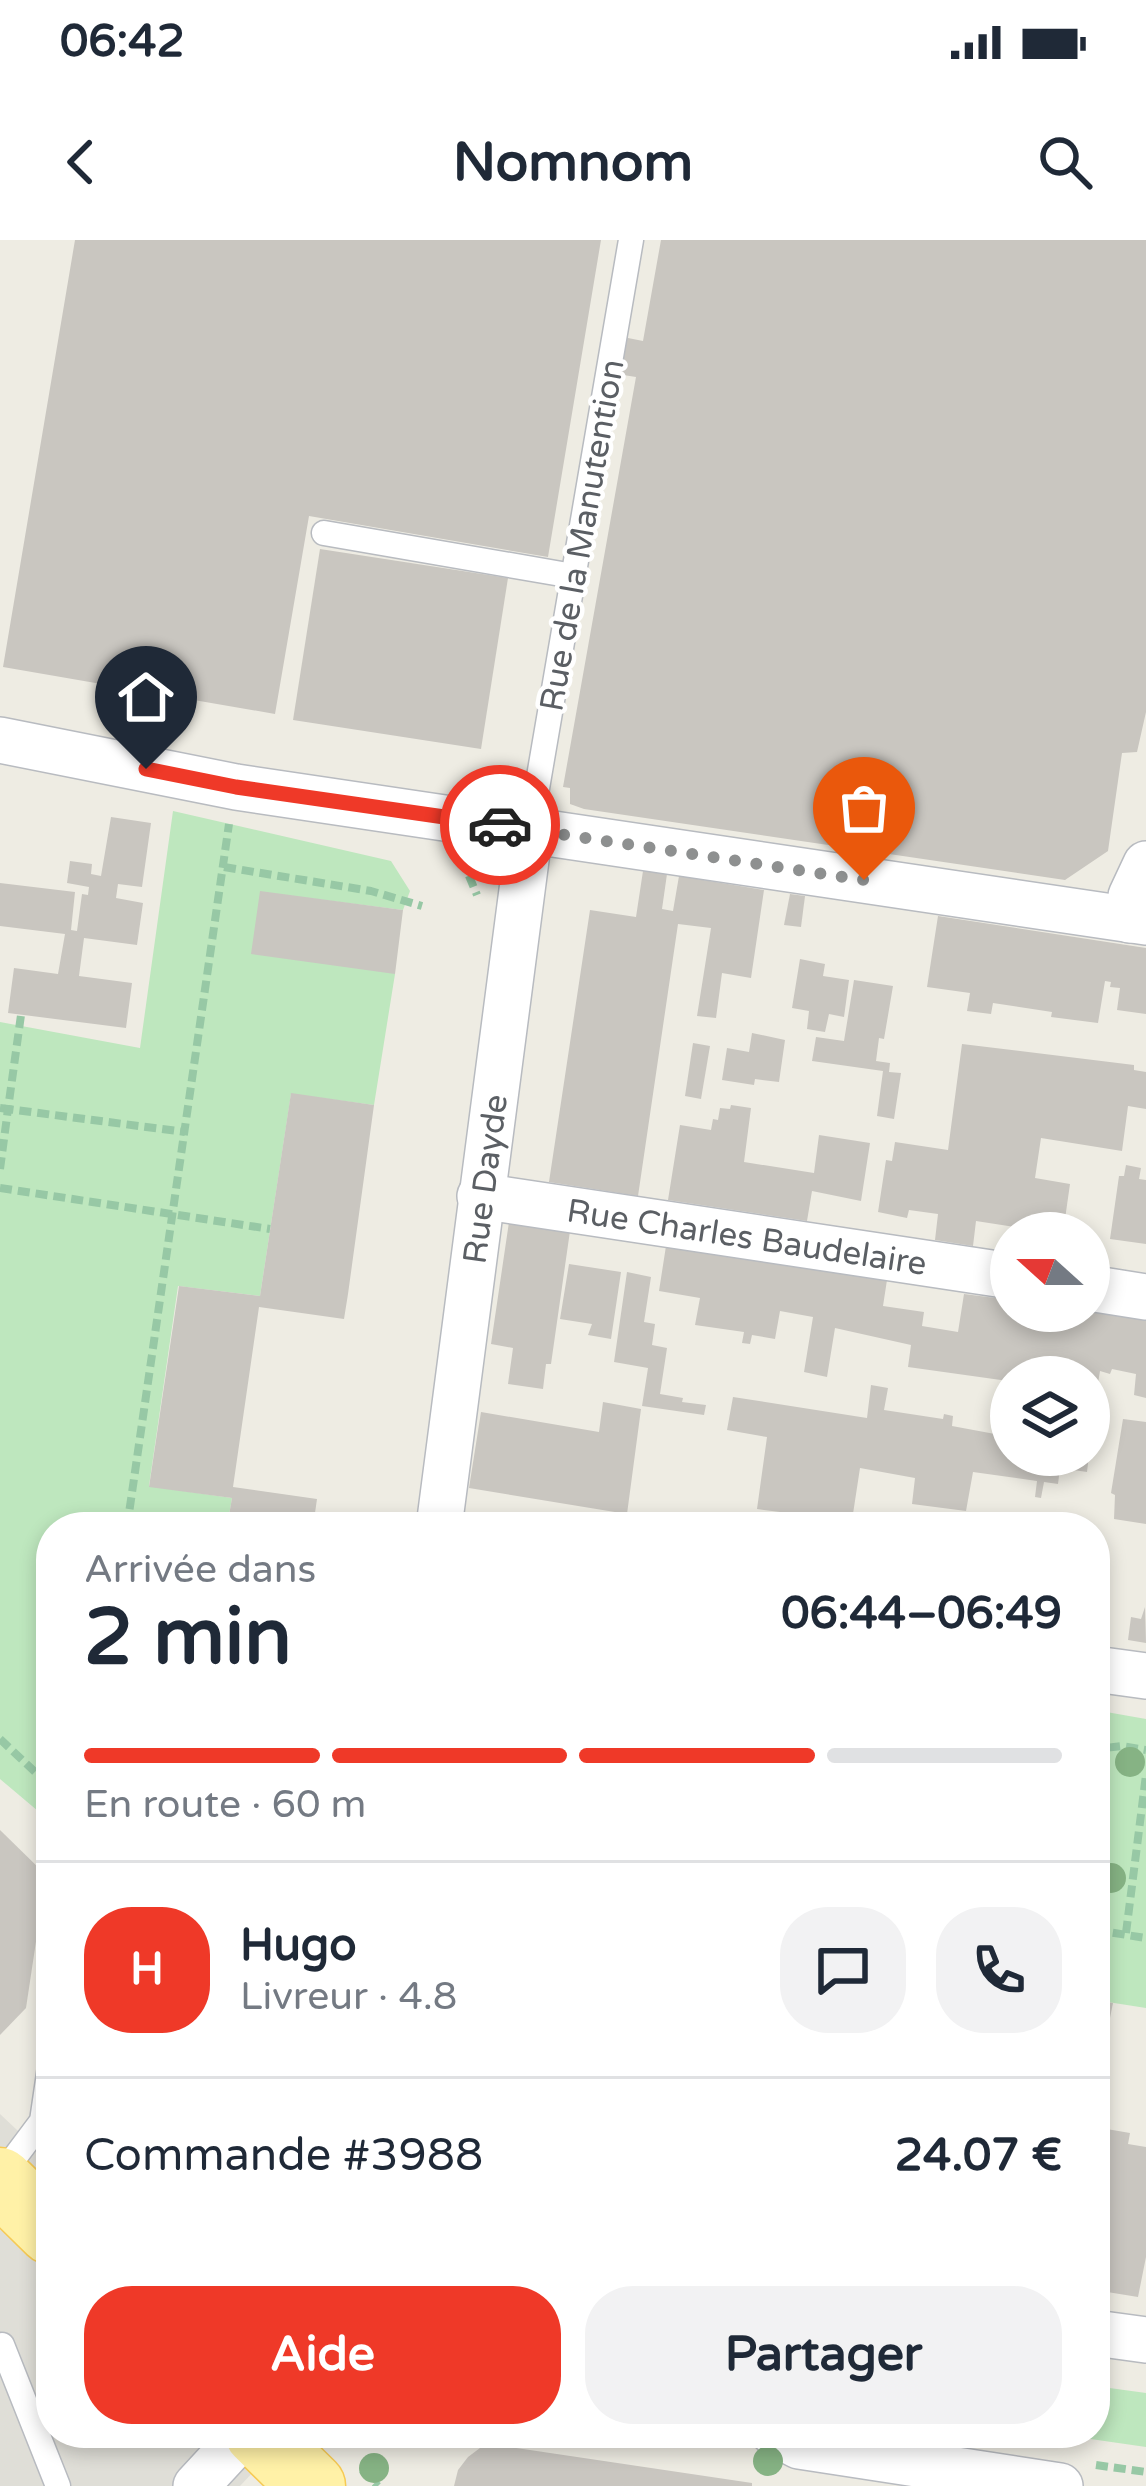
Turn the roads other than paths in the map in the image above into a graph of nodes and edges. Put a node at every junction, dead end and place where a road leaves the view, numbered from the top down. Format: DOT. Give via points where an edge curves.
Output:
graph roads {
  1 [pos="631,240"];
  2 [pos="324,533"];
  3 [pos="573,576"];
  4 [pos="0,740"];
  5 [pos="530,829"];
  6 [pos="1146,864"];
  7 [pos="1138,921"];
  8 [pos="480,1196"];
  9 [pos="990,1273"];
  10 [pos="1110,1291"];
  11 [pos="1146,1297"];
  12 [pos="441,1512"];
  13 [pos="1110,1671"];
  14 [pos="1146,1676"];
  15 [pos="36,2135"];
  16 [pos="11,2193"];
  17 [pos="1110,2335"];
  18 [pos="1146,2340"];
  19 [pos="2,2344"];
  20 [pos="36,2430"];
  21 [pos="43,2448"];
  22 [pos="231,2448"];
  23 [pos="273,2448"];
  24 [pos="812,2448"];
  25 [pos="58,2486"];
  26 [pos="196,2486"];
  27 [pos="312,2486"];
  28 [pos="1060,2486"];
  1 -- 3 [label="lane, Rue de la Manutention"];
  2 -- 3 [label="lane"];
  3 -- 5 [label="lane, Rue de la Manutention"];
  4 -- 5 [label="street" via="236,787"];
  5 -- 7 [label="street"];
  5 -- 8 [label="street, Rue Dayde"];
  6 -- 7 [label="street" via="1132,896"];
  8 -- 9 [label="street, Rue Charles Baudelaire"];
  8 -- 12 [label="street, Rue Dayde"];
  10 -- 11 [label="street"];
  13 -- 14 [label="street"];
  15 -- 16 [label="lane"];
  17 -- 18 [label="street"];
  19 -- 20 [label="lane"];
  21 -- 25 [label="lane"];
  22 -- 26 [label="street"];
  23 -- 27 [label="main road"];
  24 -- 28 [label="street"];
}
